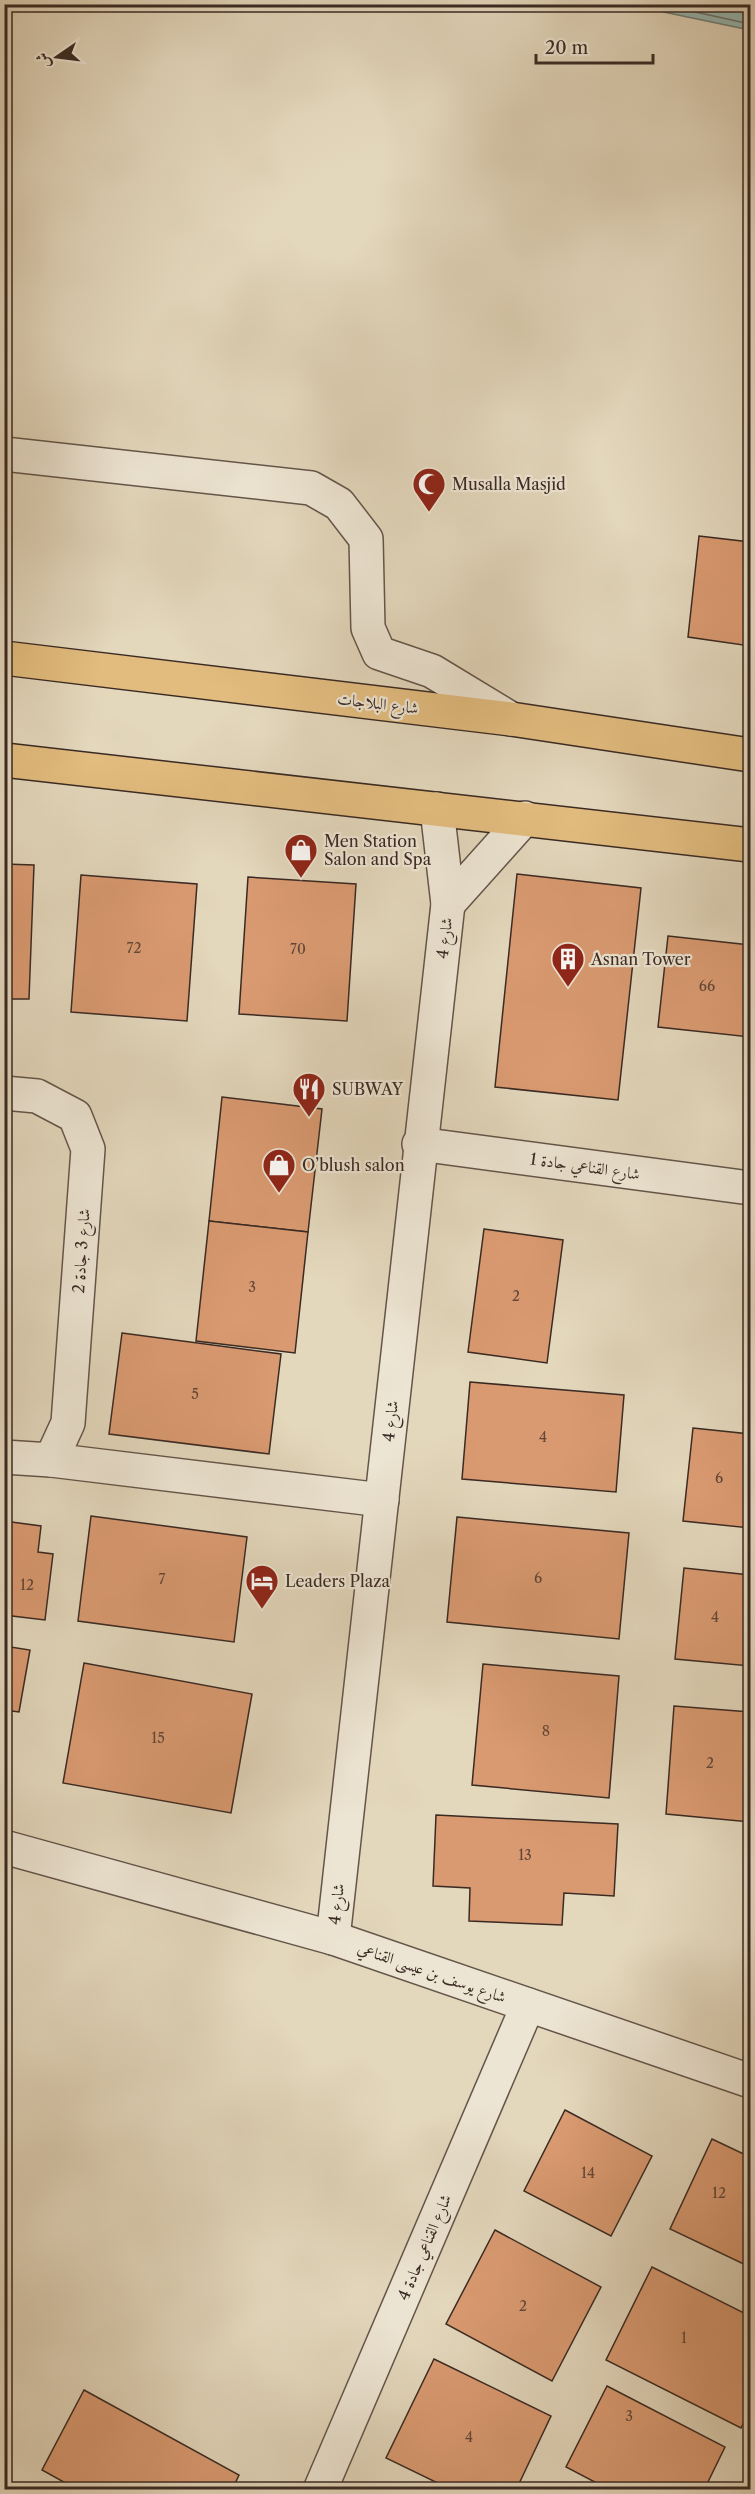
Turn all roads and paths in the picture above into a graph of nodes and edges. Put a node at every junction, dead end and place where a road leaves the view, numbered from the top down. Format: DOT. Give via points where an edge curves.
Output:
graph roads {
  1 [pos="4,454"];
  2 [pos="4,658"];
  3 [pos="511,719"];
  4 [pos="750,755"];
  5 [pos="4,760"];
  6 [pos="437,808"];
  7 [pos="525,818"];
  8 [pos="750,845"];
  9 [pos="448,904"];
  10 [pos="4,1093"];
  11 [pos="419,1144"];
  12 [pos="750,1188"];
  13 [pos="4,1457"];
  14 [pos="51,1460"];
  15 [pos="382,1500"];
  16 [pos="4,1847"];
  17 [pos="333,1938"];
  18 [pos="528,2005"];
  19 [pos="750,2081"];
  20 [pos="320,2490"];
  1 -- 3 [label="street" via="311,488 339,504 366,538 368,628 379,653 432,671"];
  2 -- 3 [label="main road, شارع البلاجات"];
  3 -- 4 [label="main road, شارع البلاجات"];
  5 -- 6 [label="main road"];
  6 -- 7 [label="main road"];
  6 -- 9 [label="street, شارع 4"];
  7 -- 8 [label="main road"];
  7 -- 9 [label="street, شارع 4"];
  9 -- 11 [label="street, شارع 4"];
  10 -- 14 [label="street, شارع 3 جادة 2" via="37,1096 75,1116 88,1149 68,1423"];
  11 -- 12 [label="street, شارع القناعي جادة 1"];
  11 -- 15 [label="street, شارع 4"];
  13 -- 14 [label="street"];
  14 -- 15 [label="street"];
  15 -- 17 [label="street, شارع 4"];
  16 -- 17 [label="street, شارع يوسف بن عيسى القناعي"];
  17 -- 18 [label="street, شارع يوسف بن عيسى القناعي"];
  18 -- 19 [label="street, شارع يوسف بن عيسى القناعي"];
  18 -- 20 [label="street, شارع القناعي جادة 4"];
}
